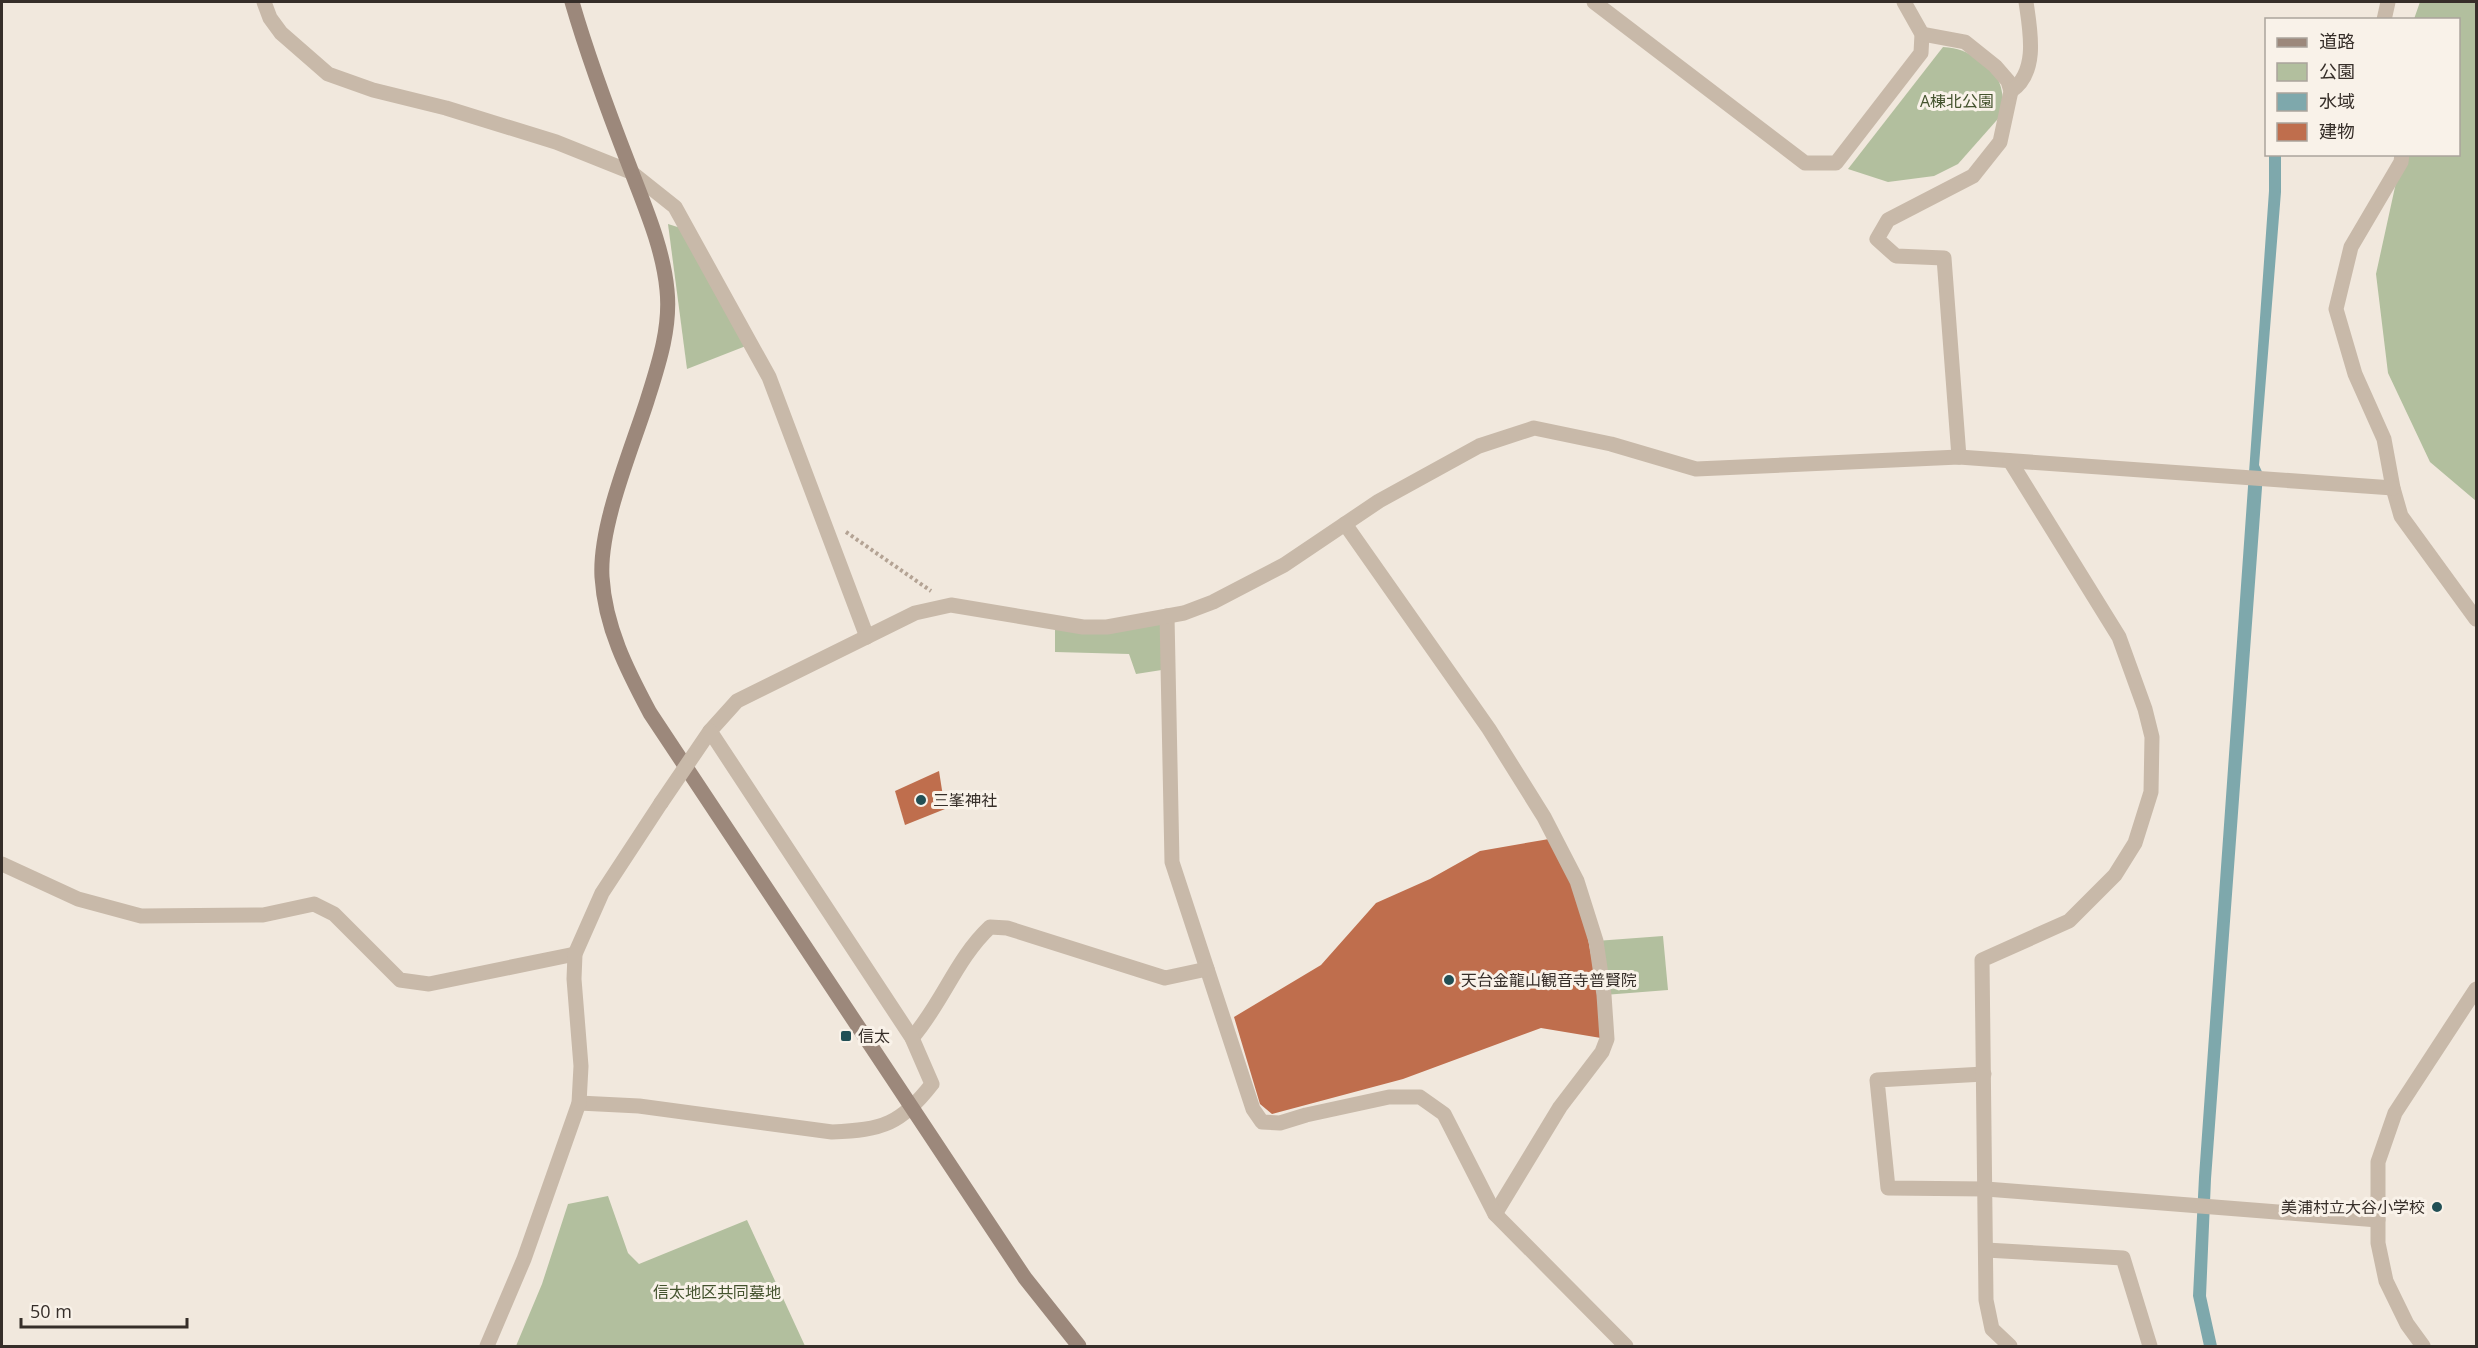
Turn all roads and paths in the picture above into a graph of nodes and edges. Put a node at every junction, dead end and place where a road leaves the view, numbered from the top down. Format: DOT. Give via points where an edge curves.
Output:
graph roads {
  1 [pos="264,2"];
  2 [pos="572,2"];
  3 [pos="1594,2"];
  4 [pos="1904,2"];
  5 [pos="2026,2"];
  6 [pos="2388,2"];
  7 [pos="2384,18"];
  8 [pos="1922,34"];
  9 [pos="2012,91"];
  10 [pos="2402,156"];
  11 [pos="631,172"];
  12 [pos="1959,457"];
  13 [pos="2010,461"];
  14 [pos="2393,488"];
  15 [pos="820,513"];
  16 [pos="1345,524"];
  17 [pos="951,606"];
  18 [pos="1167,616"];
  19 [pos="2476,619"];
  20 [pos="867,637"];
  21 [pos="710,730"];
  22 [pos="2,864"];
  23 [pos="575,954"];
  24 [pos="1207,969"];
  25 [pos="2476,989"];
  26 [pos="912,1038"];
  27 [pos="1984,1074"];
  28 [pos="579,1103"];
  29 [pos="914,1108"];
  30 [pos="1986,1189"];
  31 [pos="1495,1214"];
  32 [pos="2378,1220"];
  33 [pos="1986,1250"];
  34 [pos="487,1347"];
  35 [pos="1079,1347"];
  36 [pos="1626,1347"];
  37 [pos="2010,1347"];
  38 [pos="2150,1347"];
  39 [pos="2423,1347"];
  1 -- 11 [label="street" via="281,33 328,74 556,142"];
  2 -- 11 [label="street"];
  3 -- 8 [label="street" via="1805,163 1836,163 1921,53"];
  4 -- 8 [label="street"];
  5 -- 9 [label="street" via="2032,46 2022,84"];
  6 -- 7 [label="street"];
  8 -- 9 [label="street" via="1965,42 1995,66"];
  9 -- 12 [label="street" via="2000,142 1973,176 1888,220 1877,239 1896,256 1944,258"];
  10 -- 14 [label="street" via="2352,247 2336,309 2355,374 2384,439"];
  11 -- 15 [label="street" via="675,207 722,290 769,376"];
  11 -- 29 [label="street" via="658,241 668,291 666,334 607,529 602,576 609,620 624,665 650,713"];
  12 -- 13 [label="street"];
  12 -- 16 [label="street" via="1696,469 1611,444 1534,428 1479,446"];
  13 -- 14 [label="street"];
  13 -- 27 [label="street" via="2119,638 2152,737 2151,792 2135,843 2115,875 2069,921 1982,960"];
  14 -- 19 [label="street" via="2401,516"];
  15 -- 17 [label="path"];
  15 -- 20 [label="street"];
  16 -- 18 [label="street" via="1284,565 1224,597"];
  16 -- 31 [label="street" via="1489,729 1544,817 1577,881 1596,941 1607,1040 1560,1107"];
  17 -- 18 [label="street" via="1083,627 1107,627"];
  17 -- 20 [label="street" via="915,613"];
  18 -- 24 [label="street" via="1172,862"];
  20 -- 21 [label="street" via="736,701"];
  21 -- 23 [label="street, bridge" via="602,893"];
  21 -- 26 [label="street"];
  22 -- 23 [label="street" via="78,899 141,916 263,915 314,904 334,914 400,980 429,984"];
  23 -- 28 [label="street"];
  24 -- 26 [label="street" via="1165,978 1007,928 990,927 961,959 929,1018"];
  24 -- 31 [label="street" via="1253,1109 1262,1122 1280,1123 1389,1097 1420,1097 1444,1114"];
  25 -- 32 [label="street" via="2395,1113 2378,1162"];
  26 -- 29 [label="street" via="932,1084"];
  27 -- 30 [label="street"];
  27 -- 30 [label="street" via="1876,1080 1888,1188"];
  28 -- 29 [label="street" via="639,1106 832,1132 890,1124"];
  28 -- 34 [label="street" via="524,1259"];
  29 -- 35 [label="street" via="1025,1278"];
  30 -- 32 [label="street"];
  30 -- 33 [label="street"];
  31 -- 36 [label="street"];
  32 -- 39 [label="street" via="2378,1244 2386,1281"];
  33 -- 37 [label="street" via="1986,1300 1992,1329"];
  33 -- 38 [label="street" via="2123,1258"];
}
